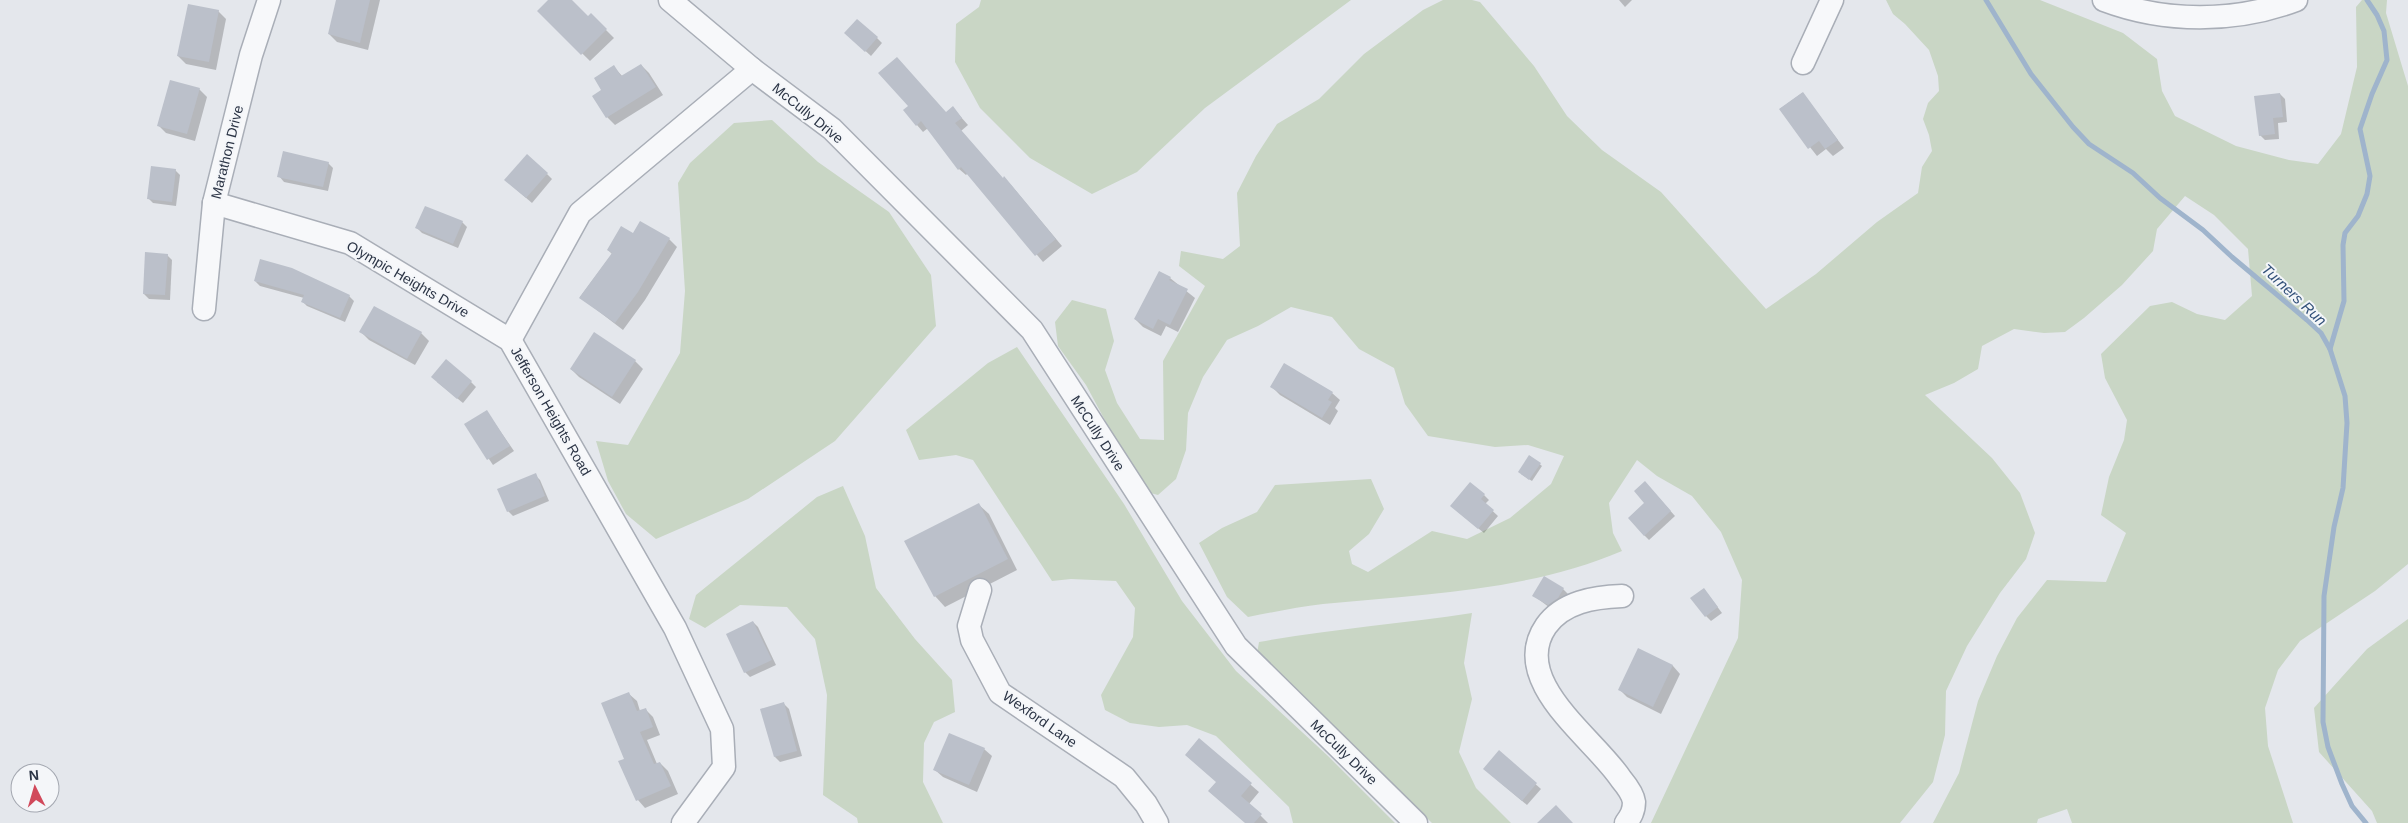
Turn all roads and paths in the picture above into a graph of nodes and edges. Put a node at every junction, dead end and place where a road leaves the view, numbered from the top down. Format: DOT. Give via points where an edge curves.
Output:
graph roads {
  1 [pos="269,0"];
  2 [pos="670,0"];
  3 [pos="1832,0"];
  4 [pos="2104,0"];
  5 [pos="2296,0"];
  6 [pos="1803,63"];
  7 [pos="752,69"];
  8 [pos="214,203"];
  9 [pos="204,309"];
  10 [pos="510,340"];
  11 [pos="980,590"];
  12 [pos="1622,596"];
  13 [pos="683,823"];
  14 [pos="1157,823"];
  15 [pos="1416,823"];
  16 [pos="1626,823"];
  1 -- 8 [label="street, Marathon Drive" via="251,55"];
  2 -- 7 [label="street"];
  3 -- 6 [label="street"];
  4 -- 5 [label="street" via="2147,13 2196,17 2248,14"];
  7 -- 10 [label="street, Jefferson Heights Road" via="580,213"];
  7 -- 15 [label="street, McCully Drive" via="832,129 1032,330 1236,646"];
  8 -- 9 [label="street, Marathon Drive"];
  8 -- 10 [label="street, Olympic Heights Drive" via="350,244"];
  10 -- 13 [label="street, Jefferson Heights Road" via="675,628 722,729 724,767"];
  11 -- 14 [label="street, Wexford Lane" via="969,626 972,640 1000,693 1124,777"];
  12 -- 16 [label="street" via="1578,602 1550,622 1540,635 1537,646 1539,668 1547,692 1628,789 1634,801 1632,814"];
}
